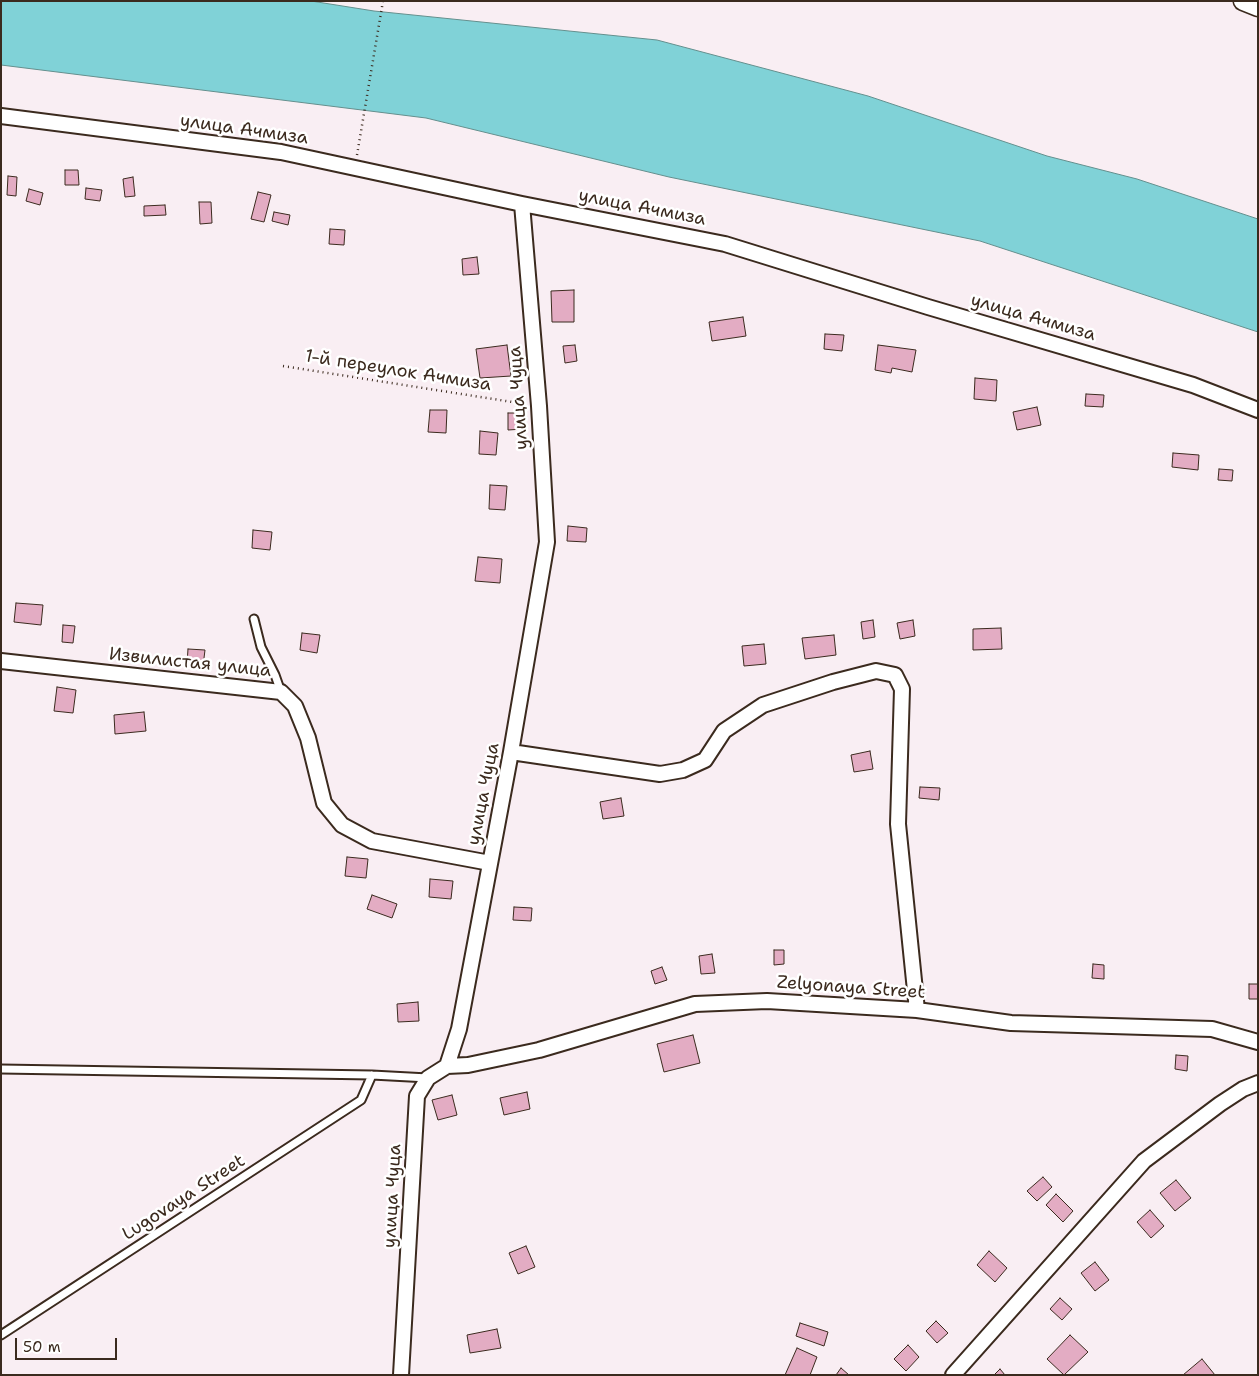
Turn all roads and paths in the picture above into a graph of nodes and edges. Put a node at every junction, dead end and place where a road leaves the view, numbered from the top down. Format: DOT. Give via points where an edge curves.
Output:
graph roads {
  1 [pos="383,1"];
  2 [pos="1242,1"];
  3 [pos="1258,7"];
  4 [pos="1,116"];
  5 [pos="354,168"];
  6 [pos="522,204"];
  7 [pos="283,366"];
  8 [pos="539,406"];
  9 [pos="1258,410"];
  10 [pos="254,619"];
  11 [pos="1,661"];
  12 [pos="281,692"];
  13 [pos="511,752"];
  14 [pos="490,863"];
  15 [pos="917,1010"];
  16 [pos="1258,1042"];
  17 [pos="447,1066"];
  18 [pos="1,1069"];
  19 [pos="372,1075"];
  20 [pos="428,1078"];
  21 [pos="1258,1083"];
  22 [pos="1,1335"];
  23 [pos="401,1375"];
  24 [pos="954,1375"];
  1 -- 5 [label="path"];
  2 -- 3 [label="street"];
  4 -- 5 [label="street, улица Ачмиза" via="281,152"];
  5 -- 6 [label="street, улица Ачмиза"];
  6 -- 8 [label="street, улица Чуца"];
  6 -- 9 [label="street, улица Ачмиза" via="725,244 1193,385"];
  7 -- 8 [label="path, 1-й переулок Ачмиза"];
  8 -- 13 [label="street, улица Чуца" via="547,542"];
  10 -- 12 [label="lane" via="261,646"];
  11 -- 12 [label="street, Извилистая улица"];
  12 -- 14 [label="street, Извилистая улица" via="295,706 308,738 324,803 342,825 372,841"];
  13 -- 14 [label="street, улица Чуца"];
  13 -- 15 [label="street" via="660,774 683,770 705,760 724,731 763,705 876,671 895,675 902,689 898,824"];
  14 -- 17 [label="street, улица Чуца" via="458,1029"];
  15 -- 16 [label="street, Zelyonaya Street" via="1011,1023 1212,1029"];
  15 -- 17 [label="street, Zelyonaya Street" via="767,1002 695,1004 539,1050 468,1065"];
  17 -- 20 [label="street, улица Чуца"];
  18 -- 19 [label="lane"];
  19 -- 20 [label="lane"];
  19 -- 22 [label="lane, Lugovaya Street" via="361,1100"];
  20 -- 23 [label="street, улица Чуца" via="416,1096"];
  21 -- 24 [label="street" via="1243,1088 1144,1161"];
}
